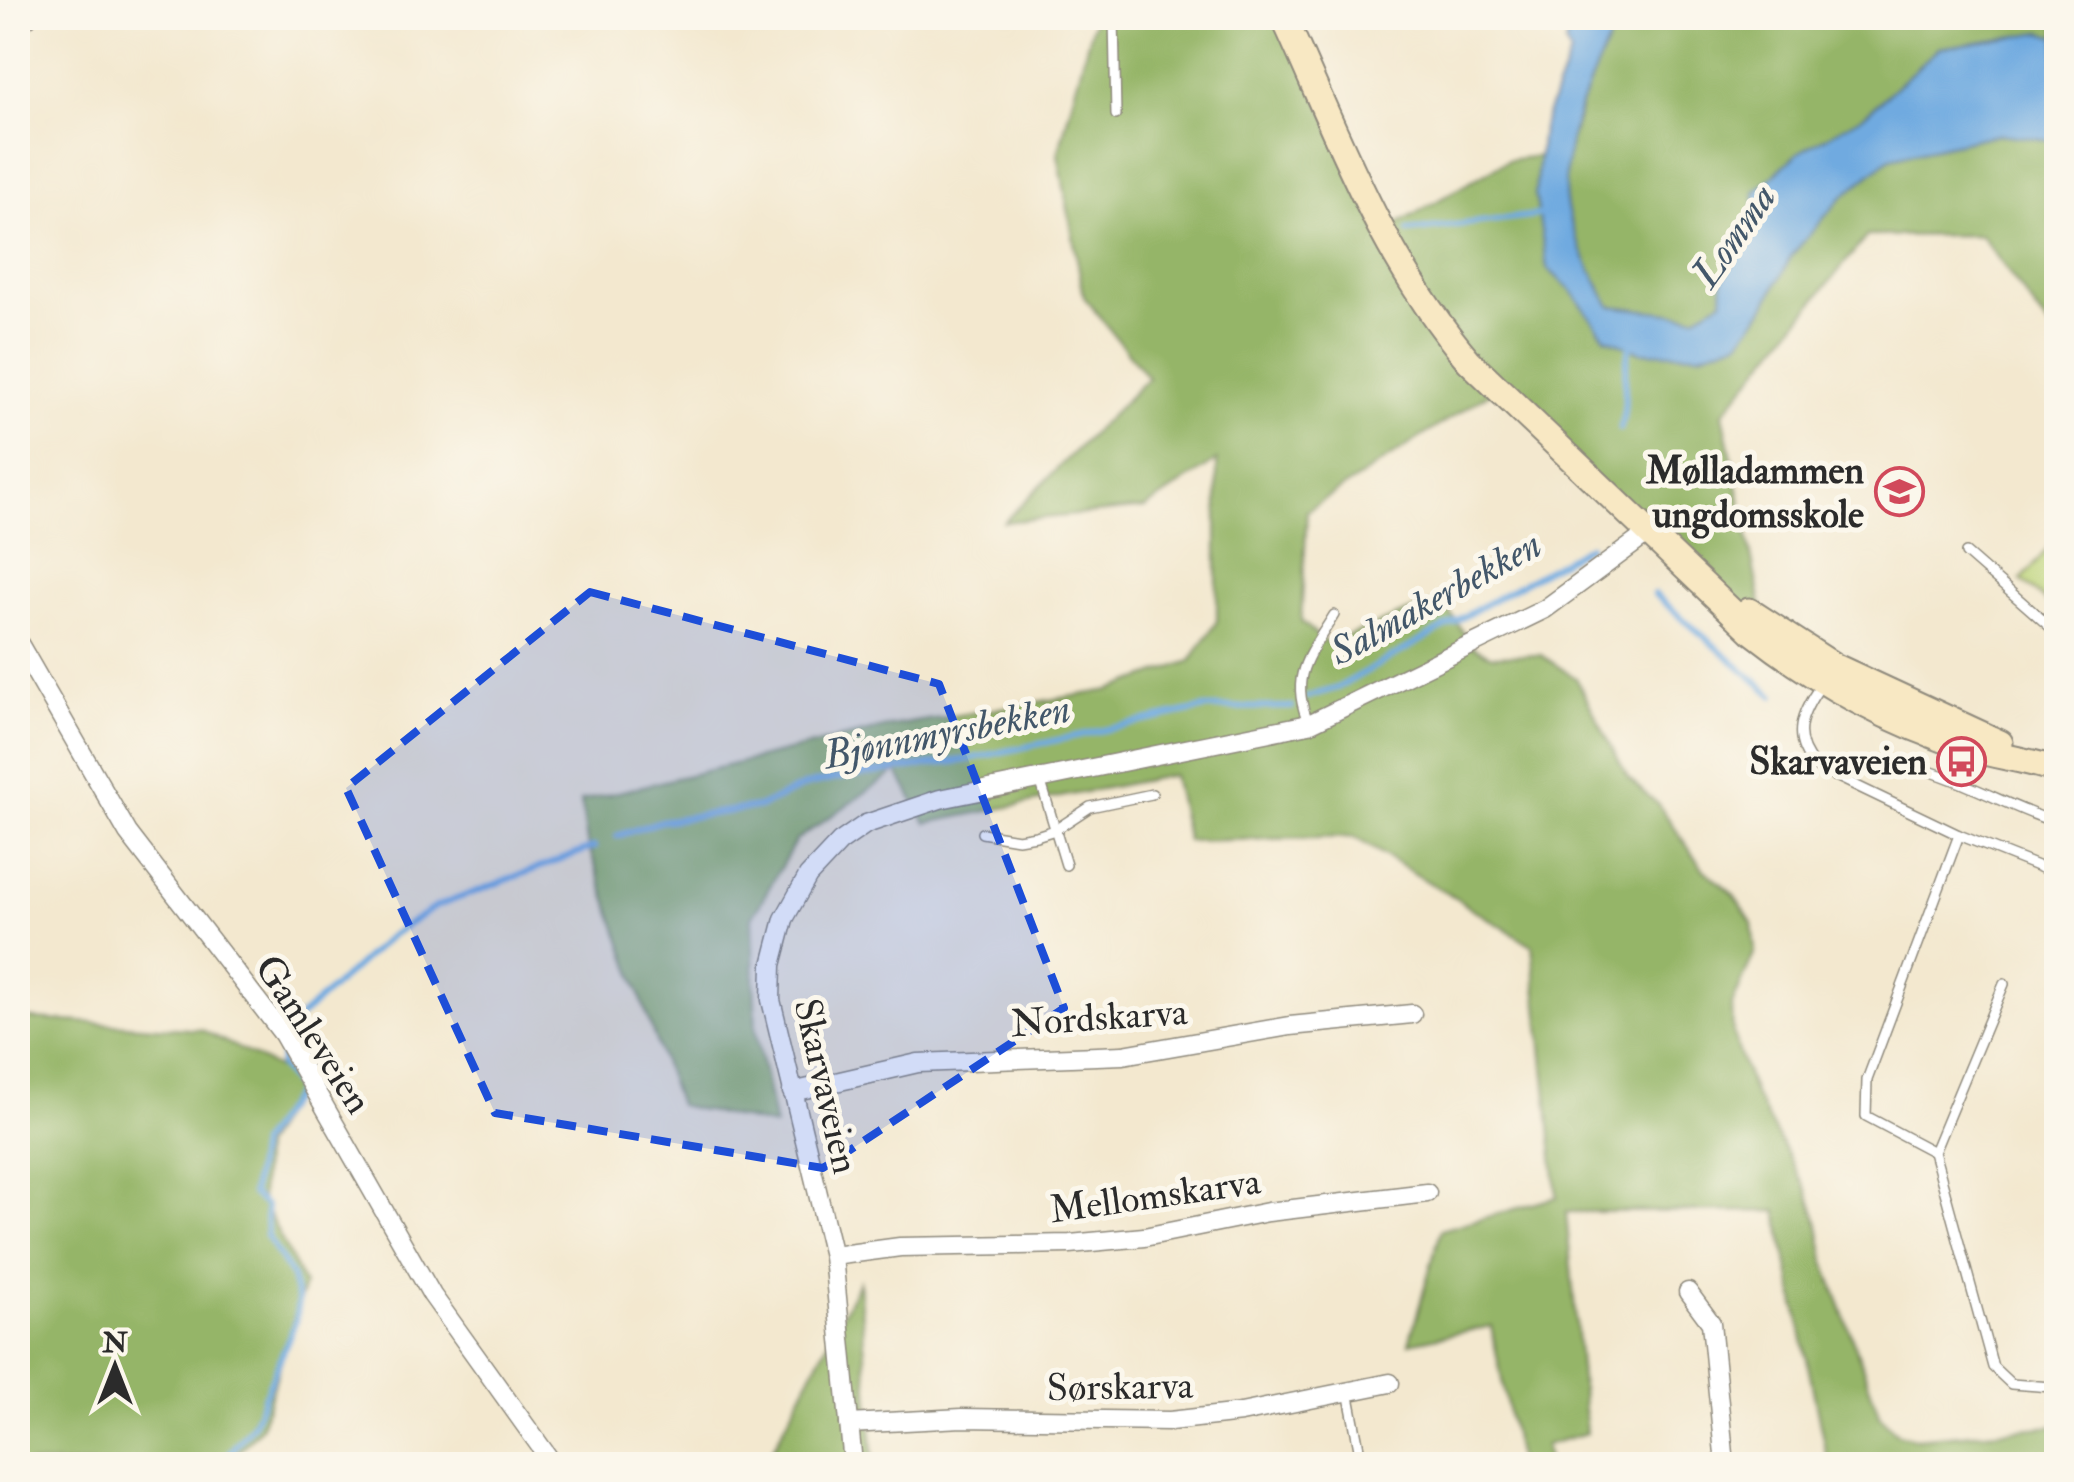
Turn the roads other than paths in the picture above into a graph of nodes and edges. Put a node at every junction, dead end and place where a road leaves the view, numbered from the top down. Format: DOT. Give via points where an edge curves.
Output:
graph roads {
  1 [pos="27,18"];
  2 [pos="1114,18"];
  3 [pos="1284,18"];
  4 [pos="18,23"];
  5 [pos="1116,115"];
  6 [pos="1651,531"];
  7 [pos="1966,552"];
  8 [pos="1334,615"];
  9 [pos="2056,632"];
  10 [pos="18,642"];
  11 [pos="1828,674"];
  12 [pos="1309,724"];
  13 [pos="2050,768"];
  14 [pos="1834,776"];
  15 [pos="1040,779"];
  16 [pos="1152,794"];
  17 [pos="2056,822"];
  18 [pos="1055,830"];
  19 [pos="982,833"];
  20 [pos="1959,835"];
  21 [pos="1066,864"];
  22 [pos="2042,868"];
  23 [pos="2004,984"];
  24 [pos="1412,1014"];
  25 [pos="792,1092"];
  26 [pos="1934,1152"];
  27 [pos="1426,1192"];
  28 [pos="832,1256"];
  29 [pos="1688,1292"];
  30 [pos="1390,1383"];
  31 [pos="2052,1387"];
  32 [pos="1348,1391"];
  33 [pos="849,1424"];
  34 [pos="552,1464"];
  35 [pos="853,1464"];
  36 [pos="1362,1464"];
  37 [pos="1724,1464"];
  1 -- 4 [label="street"];
  2 -- 5 [label="lane"];
  3 -- 6 [label="main road" via="1380,234 1428,312 1469,360"];
  6 -- 11 [label="main road" via="1711,587"];
  6 -- 12 [label="street, Skarvaveien" via="1546,609"];
  7 -- 9 [label="lane"];
  8 -- 12 [label="lane" via="1297,687"];
  10 -- 34 [label="street, Gamleveien" via="128,833 291,1045 432,1295"];
  11 -- 13 [label="main road" via="1924,732"];
  11 -- 14 [label="lane" via="1806,708 1799,734 1802,751"];
  12 -- 15 [label="street, Skarvaveien"];
  14 -- 17 [label="lane" via="1863,762 1915,765"];
  14 -- 20 [label="lane"];
  15 -- 18 [label="lane"];
  15 -- 25 [label="street, Skarvaveien" via="901,809 840,842 808,876 784,920 772,965 771,1000"];
  16 -- 18 [label="lane" via="1090,808"];
  18 -- 19 [label="lane" via="1018,839"];
  18 -- 21 [label="lane"];
  20 -- 22 [label="lane"];
  20 -- 26 [label="lane" via="1867,1080 1866,1116"];
  23 -- 26 [label="lane"];
  24 -- 25 [label="street, Nordskarva" via="1290,1026 1123,1055 918,1063"];
  25 -- 28 [label="street, Skarvaveien"];
  26 -- 31 [label="lane" via="1993,1366 2011,1384"];
  27 -- 28 [label="street, Mellomskarva" via="1268,1212 1144,1237"];
  28 -- 33 [label="street, Skarvaveien"];
  29 -- 37 [label="street" via="1711,1324"];
  30 -- 32 [label="street, Sørskarva"];
  32 -- 33 [label="street, Sørskarva" via="1170,1421"];
  32 -- 36 [label="lane"];
  33 -- 35 [label="street, Skarvaveien"];
}
